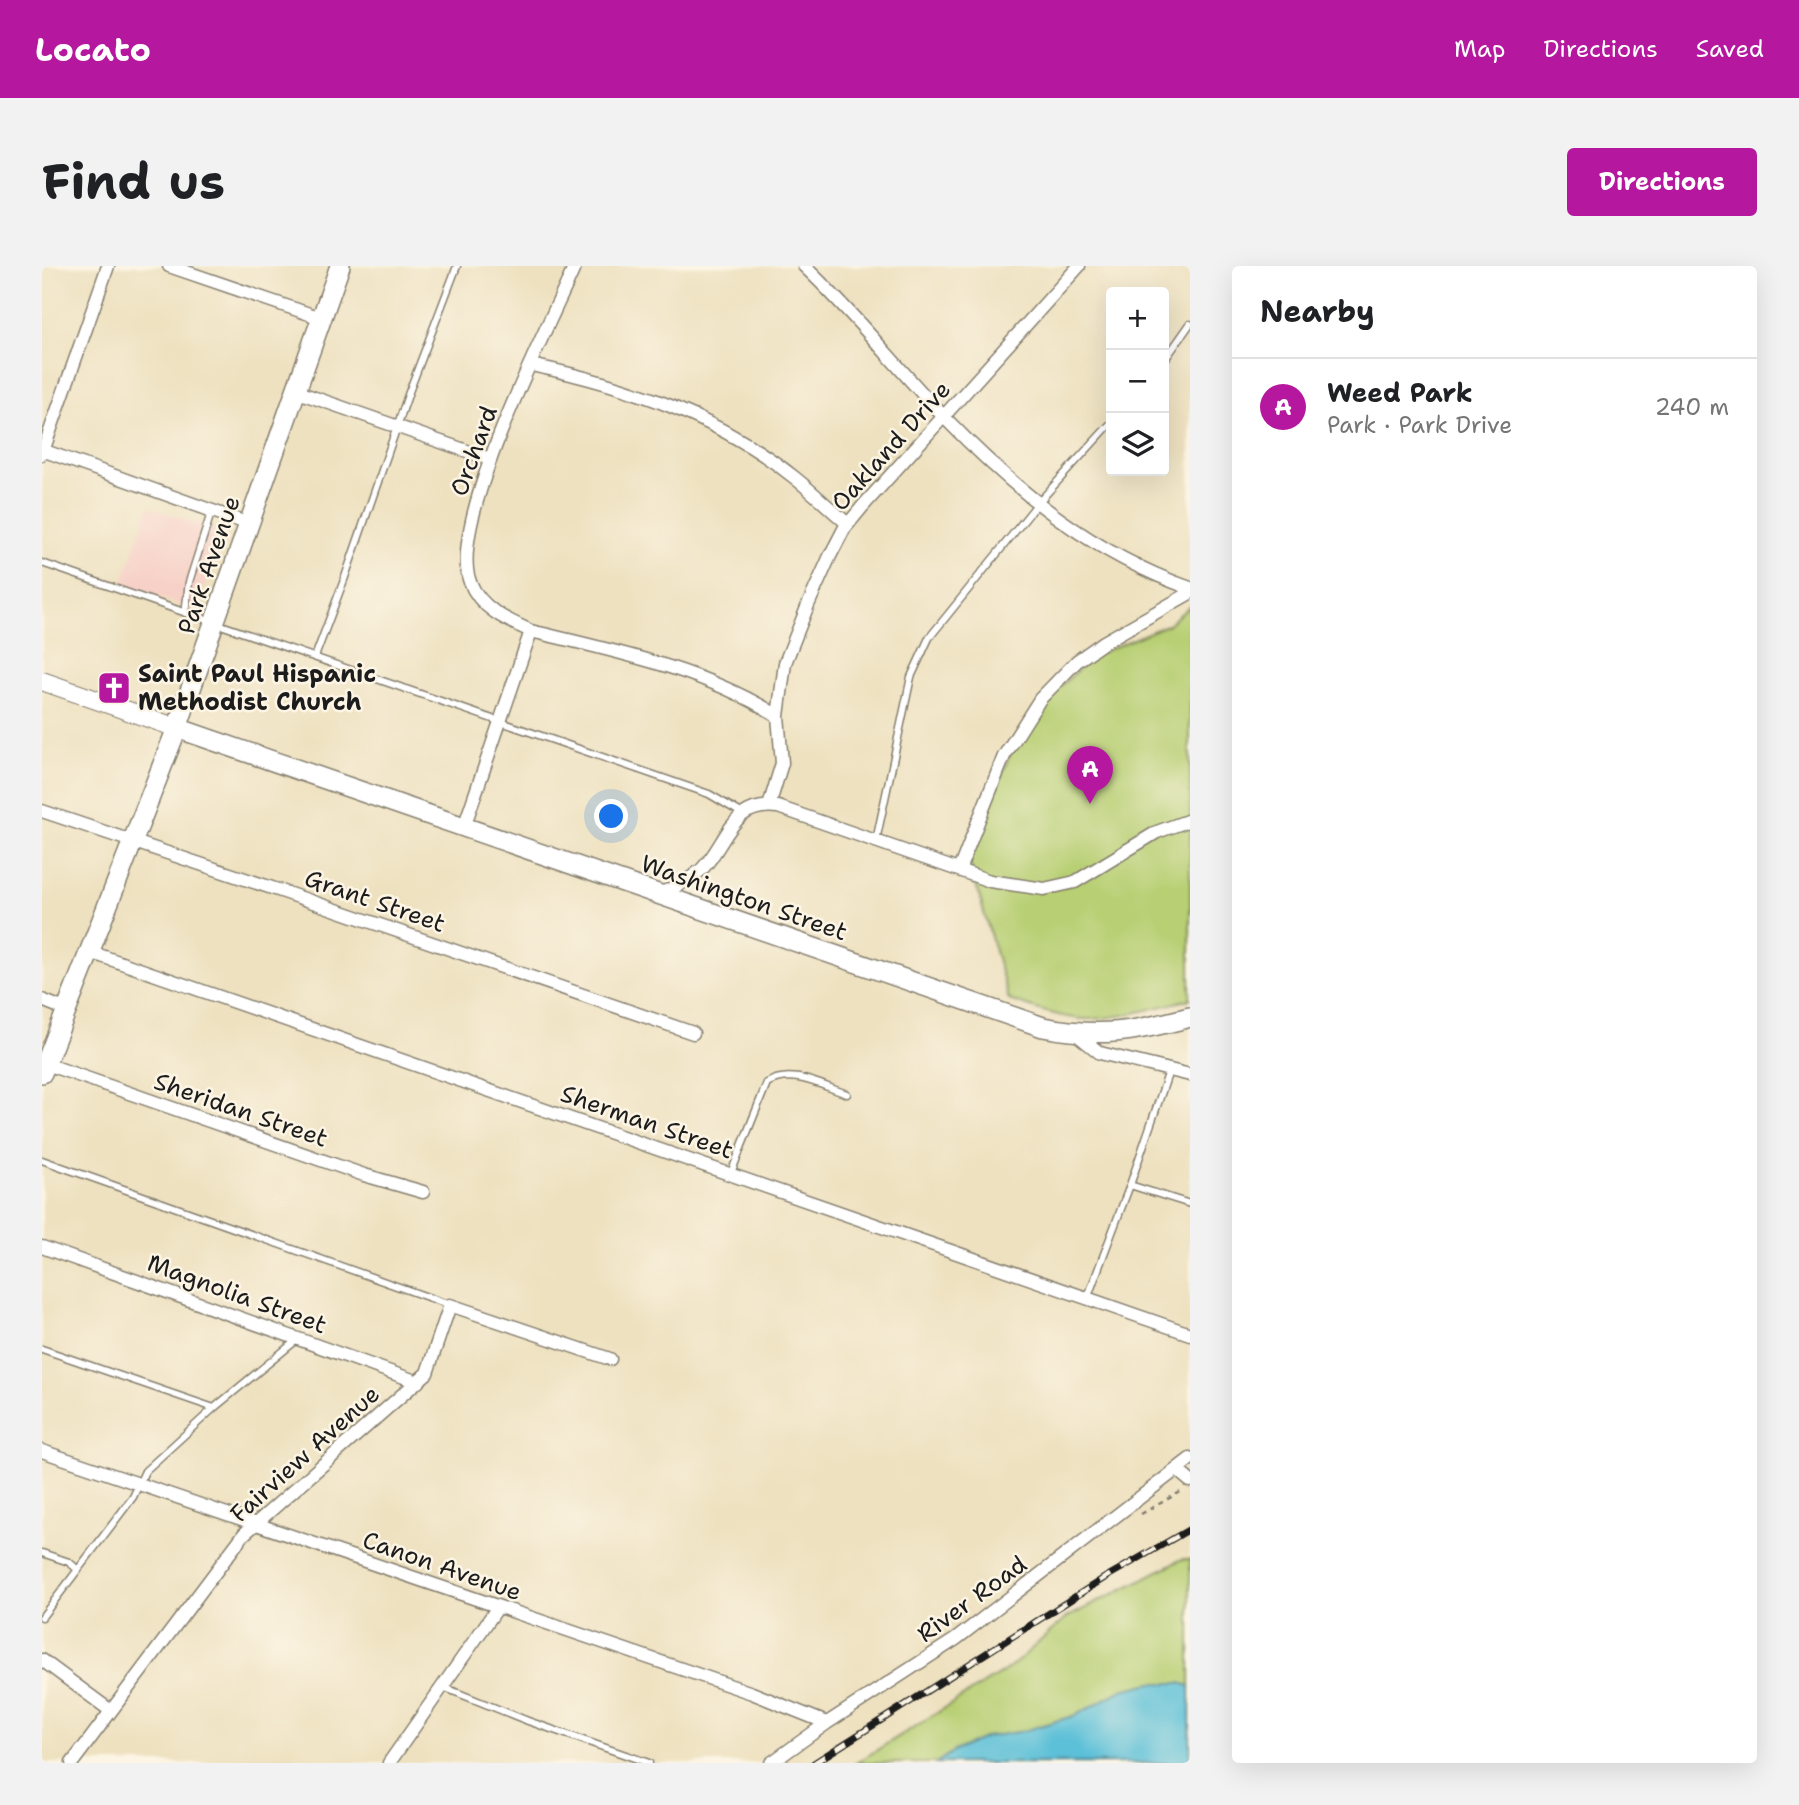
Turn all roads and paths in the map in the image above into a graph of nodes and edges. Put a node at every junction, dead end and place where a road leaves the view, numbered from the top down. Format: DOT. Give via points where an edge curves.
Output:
graph roads {
  1 [pos="108,266"];
  2 [pos="169,266"];
  3 [pos="340,266"];
  4 [pos="457,266"];
  5 [pos="575,266"];
  6 [pos="804,266"];
  7 [pos="1079,266"];
  8 [pos="321,318"];
  9 [pos="1190,324"];
  10 [pos="1169,353"];
  11 [pos="531,365"];
  12 [pos="295,391"];
  13 [pos="944,417"];
  14 [pos="397,426"];
  15 [pos="1106,428"];
  16 [pos="42,451"];
  17 [pos="490,459"];
  18 [pos="1038,503"];
  19 [pos="212,510"];
  20 [pos="249,524"];
  21 [pos="848,524"];
  22 [pos="42,563"];
  23 [pos="1190,590"];
  24 [pos="185,613"];
  25 [pos="214,623"];
  26 [pos="531,631"];
  27 [pos="315,657"];
  28 [pos="42,681"];
  29 [pos="778,716"];
  30 [pos="500,721"];
  31 [pos="177,728"];
  32 [pos="769,806"];
  33 [pos="42,811"];
  34 [pos="743,814"];
  35 [pos="1190,820"];
  36 [pos="464,827"];
  37 [pos="876,841"];
  38 [pos="133,842"];
  39 [pos="960,870"];
  40 [pos="659,894"];
  41 [pos="90,952"];
  42 [pos="42,999"];
  43 [pos="67,1010"];
  44 [pos="1190,1017"];
  45 [pos="693,1033"];
  46 [pos="1075,1033"];
  47 [pos="44,1069"];
  48 [pos="1169,1071"];
  49 [pos="1190,1075"];
  50 [pos="847,1094"];
  51 [pos="42,1160"];
  52 [pos="731,1173"];
  53 [pos="1130,1185"];
  54 [pos="423,1192"];
  55 [pos="1190,1204"];
  56 [pos="42,1247"];
  57 [pos="1087,1299"];
  58 [pos="450,1305"];
  59 [pos="1190,1334"];
  60 [pos="299,1338"];
  61 [pos="42,1349"];
  62 [pos="610,1359"];
  63 [pos="418,1382"];
  64 [pos="214,1408"];
  65 [pos="42,1451"];
  66 [pos="1190,1459"];
  67 [pos="1177,1469"];
  68 [pos="1190,1481"];
  69 [pos="137,1485"];
  70 [pos="254,1524"];
  71 [pos="42,1553"];
  72 [pos="78,1570"];
  73 [pos="498,1606"];
  74 [pos="42,1617"];
  75 [pos="42,1660"];
  76 [pos="441,1687"];
  77 [pos="111,1711"];
  78 [pos="827,1723"];
  79 [pos="72,1763"];
  80 [pos="389,1763"];
  81 [pos="649,1763"];
  82 [pos="771,1763"];
  1 -- 16 [label="street"];
  2 -- 8 [label="street"];
  3 -- 8 [label="main road, Park Avenue"];
  4 -- 14 [label="lane"];
  5 -- 11 [label="street, Orchard"];
  6 -- 13 [label="street"];
  7 -- 13 [label="street, Oakland Drive"];
  8 -- 12 [label="main road, Park Avenue"];
  9 -- 10 [label="lane"];
  11 -- 17 [label="street, Orchard"];
  11 -- 21 [label="street" via="617,385 721,429 795,477"];
  12 -- 14 [label="street"];
  12 -- 20 [label="main road, Park Avenue"];
  13 -- 18 [label="street"];
  13 -- 21 [label="street, Oakland Drive"];
  14 -- 17 [label="street"];
  14 -- 27 [label="lane"];
  15 -- 18 [label="lane"];
  16 -- 19 [label="street"];
  17 -- 26 [label="street, Orchard" via="467,540 467,570 485,604"];
  18 -- 23 [label="street" via="1089,541"];
  18 -- 37 [label="lane" via="929,638 911,677"];
  19 -- 20 [label="street"];
  19 -- 24 [label="lane" via="189,582"];
  20 -- 25 [label="main road, Park Avenue"];
  21 -- 29 [label="street, Oakland Drive" via="807,605 785,663"];
  22 -- 24 [label="lane"];
  23 -- 39 [label="street" via="1077,661 1040,698 999,767"];
  24 -- 25 [label="lane"];
  25 -- 27 [label="lane"];
  25 -- 31 [label="main road, Park Avenue"];
  26 -- 29 [label="street, Orchard" via="676,669"];
  26 -- 30 [label="street"];
  27 -- 30 [label="lane"];
  28 -- 31 [label="main road, Washington Street"];
  29 -- 32 [label="street, Oakland Drive" via="782,763"];
  30 -- 34 [label="lane" via="709,794"];
  30 -- 36 [label="street"];
  31 -- 36 [label="main road, Washington Street"];
  31 -- 38 [label="main road, Park Avenue"];
  32 -- 34 [label="street"];
  32 -- 37 [label="street"];
  33 -- 38 [label="street, Grant Street"];
  34 -- 40 [label="street" via="700,870"];
  35 -- 39 [label="street" via="1157,832 1083,878 1060,887 1012,886"];
  36 -- 40 [label="main road, Washington Street"];
  37 -- 39 [label="street"];
  38 -- 41 [label="main road, Park Avenue"];
  38 -- 45 [label="street, Grant Street"];
  40 -- 46 [label="main road, Washington Street" via="1043,1027"];
  41 -- 43 [label="main road, Park Avenue"];
  41 -- 52 [label="street, Sherman Street"];
  42 -- 43 [label="street"];
  43 -- 47 [label="main road, Park Avenue"];
  44 -- 46 [label="main road" via="1122,1032"];
  46 -- 48 [label="street, Washington Street" via="1100,1053"];
  47 -- 54 [label="street, Sheridan Street"];
  48 -- 49 [label="street, Washington Street"];
  48 -- 53 [label="lane"];
  50 -- 52 [label="lane" via="793,1076 767,1083"];
  51 -- 58 [label="lane"];
  52 -- 57 [label="street, Sherman Street"];
  53 -- 55 [label="lane"];
  53 -- 57 [label="lane"];
  56 -- 60 [label="street, Magnolia Street"];
  57 -- 59 [label="street, Sherman Street"];
  58 -- 62 [label="street"];
  58 -- 63 [label="street, Fairview Avenue" via="430,1367"];
  60 -- 63 [label="street, Magnolia Street"];
  60 -- 64 [label="lane"];
  61 -- 64 [label="lane"];
  63 -- 70 [label="street, Fairview Avenue"];
  64 -- 69 [label="lane" via="145,1471"];
  65 -- 69 [label="street, Canon Avenue"];
  66 -- 67 [label="street, River Road"];
  67 -- 68 [label="street"];
  67 -- 78 [label="street, River Road" via="956,1639"];
  69 -- 70 [label="street, Canon Avenue"];
  69 -- 72 [label="lane" via="133,1497"];
  70 -- 73 [label="street, Canon Avenue"];
  70 -- 77 [label="street, Fairview Avenue"];
  71 -- 72 [label="lane"];
  72 -- 74 [label="lane"];
  73 -- 76 [label="street"];
  73 -- 78 [label="street, Canon Avenue"];
  75 -- 77 [label="street"];
  76 -- 80 [label="street"];
  76 -- 81 [label="lane"];
  77 -- 79 [label="street, Fairview Avenue"];
  78 -- 82 [label="street, River Road"];
}
